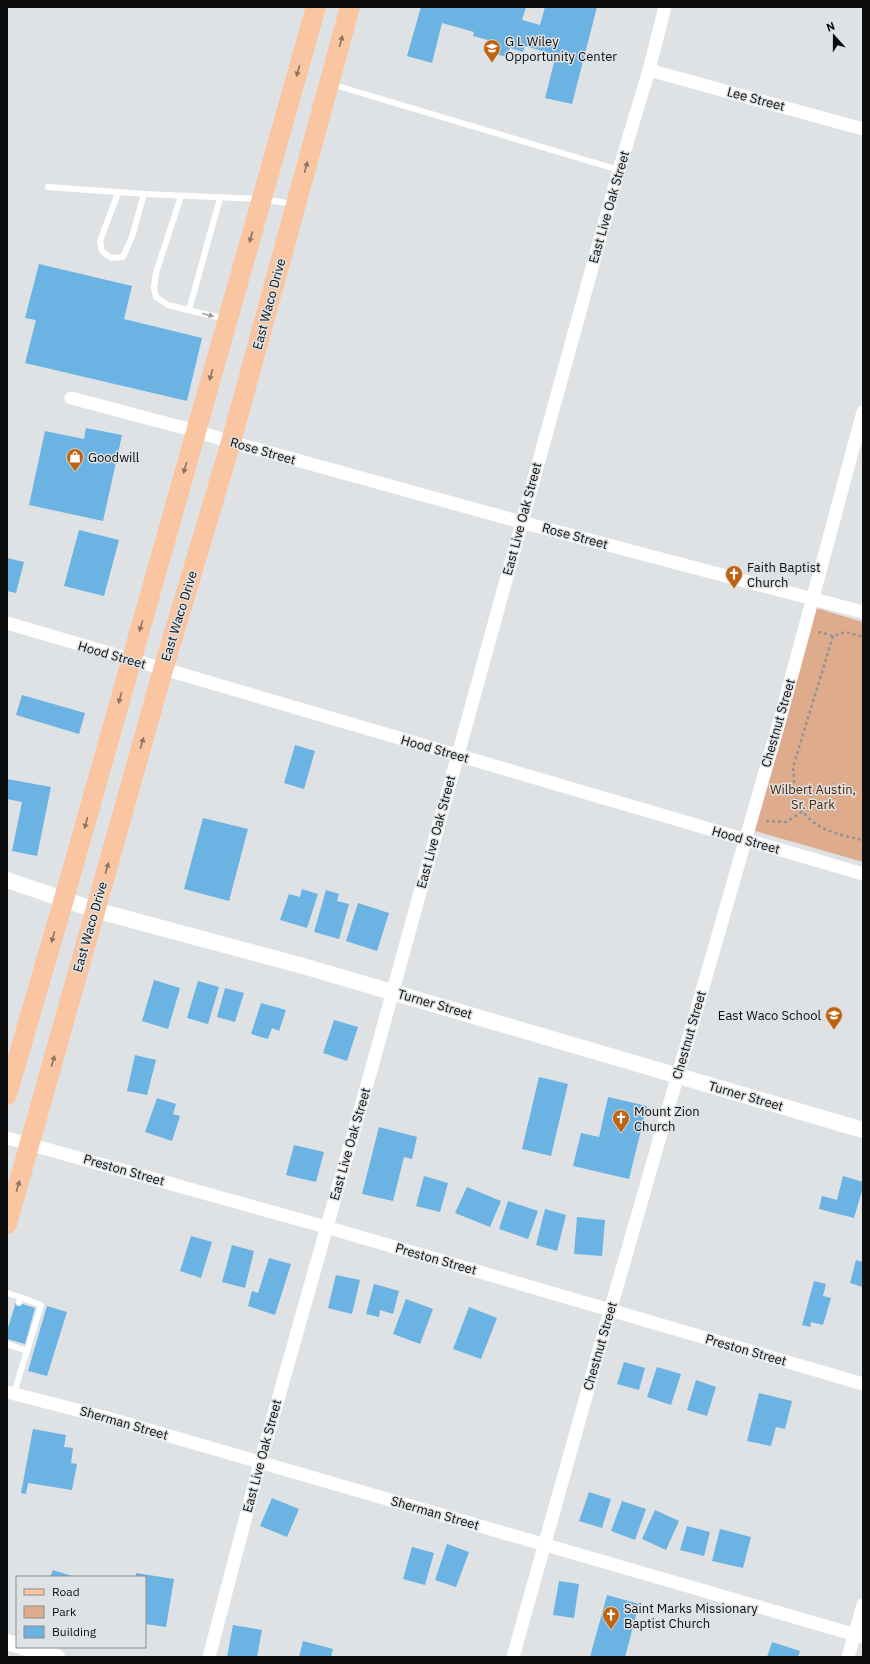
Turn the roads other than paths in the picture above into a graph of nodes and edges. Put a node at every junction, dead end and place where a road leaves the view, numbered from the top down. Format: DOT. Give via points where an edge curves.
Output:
graph roads {
  1 [pos="316,7"];
  2 [pos="350,7"];
  3 [pos="665,7"];
  4 [pos="649,70"];
  5 [pos="329,83"];
  6 [pos="863,129"];
  7 [pos="619,170"];
  8 [pos="48,187"];
  9 [pos="118,193"];
  10 [pos="144,194"];
  11 [pos="181,196"];
  12 [pos="220,198"];
  13 [pos="261,199"];
  14 [pos="296,204"];
  15 [pos="189,310"];
  16 [pos="227,319"];
  17 [pos="71,398"];
  18 [pos="863,412"];
  19 [pos="196,431"];
  20 [pos="231,442"];
  21 [pos="522,522"];
  22 [pos="812,599"];
  23 [pos="863,612"];
  24 [pos="7,624"];
  25 [pos="131,660"];
  26 [pos="163,670"];
  27 [pos="457,755"];
  28 [pos="747,835"];
  29 [pos="863,874"];
  30 [pos="7,880"];
  31 [pos="64,899"];
  32 [pos="95,910"];
  33 [pos="392,992"];
  34 [pos="677,1076"];
  35 [pos="7,1095"];
  36 [pos="863,1130"];
  37 [pos="7,1138"];
  38 [pos="29,1144"];
  39 [pos="7,1224"];
  40 [pos="326,1227"];
  41 [pos="7,1293"];
  42 [pos="610,1310"];
  43 [pos="7,1342"];
  44 [pos="27,1352"];
  45 [pos="863,1384"];
  46 [pos="11,1392"];
  47 [pos="260,1462"];
  48 [pos="545,1545"];
  49 [pos="863,1605"];
  50 [pos="859,1636"];
  51 [pos="27,1648"];
  52 [pos="57,1657"];
  53 [pos="209,1657"];
  54 [pos="513,1657"];
  55 [pos="848,1657"];
  1 -- 13 [label="main road, one-way"];
  5 -- 2 [label="main road, East Waco Drive, one-way"];
  3 -- 4 [label="street, East Live Oak Street"];
  4 -- 6 [label="street, Lee Street"];
  4 -- 7 [label="street, East Live Oak Street"];
  5 -- 7 [label="lane"];
  14 -- 5 [label="main road, East Waco Drive, one-way"];
  7 -- 21 [label="street, East Live Oak Street"];
  8 -- 9 [label="lane"];
  9 -- 10 [label="lane"];
  9 -- 10 [label="lane" via="100,241 102,251 111,258 123,257 132,237"];
  10 -- 11 [label="lane"];
  11 -- 12 [label="lane"];
  11 -- 15 [label="lane" via="156,273 154,288 156,297 168,305"];
  12 -- 13 [label="lane"];
  12 -- 15 [label="lane"];
  13 -- 14 [label="lane"];
  13 -- 16 [label="main road, one-way"];
  14 -- 20 [label="main road, East Waco Drive"];
  15 -- 16 [label="lane, one-way"];
  16 -- 19 [label="main road, one-way"];
  17 -- 19 [label="street, Rose Street"];
  18 -- 22 [label="street, Chestnut Street"];
  19 -- 20 [label="street, Rose Street"];
  19 -- 25 [label="main road, one-way"];
  20 -- 21 [label="street, Rose Street"];
  20 -- 26 [label="main road, East Waco Drive"];
  21 -- 22 [label="street, Rose Street"];
  21 -- 27 [label="street, East Live Oak Street"];
  22 -- 23 [label="street, Rose Street"];
  22 -- 28 [label="street, Chestnut Street"];
  24 -- 25 [label="street, Hood Street"];
  25 -- 26 [label="street, Hood Street"];
  25 -- 31 [label="main road, one-way"];
  26 -- 27 [label="street, Hood Street"];
  32 -- 26 [label="main road, East Waco Drive, one-way"];
  27 -- 28 [label="street, Hood Street"];
  27 -- 33 [label="street, East Live Oak Street"];
  28 -- 29 [label="street, Hood Street"];
  28 -- 34 [label="street, Chestnut Street"];
  30 -- 31 [label="street, Turner Street"];
  31 -- 32 [label="street, Turner Street"];
  31 -- 35 [label="main road, one-way"];
  32 -- 33 [label="street, Turner Street"];
  38 -- 32 [label="main road, East Waco Drive, one-way"];
  33 -- 34 [label="street, Turner Street"];
  33 -- 40 [label="street, East Live Oak Street"];
  34 -- 36 [label="street, Turner Street"];
  34 -- 42 [label="street, Chestnut Street"];
  37 -- 38 [label="street, Preston Street"];
  39 -- 38 [label="main road, East Waco Drive, one-way"];
  38 -- 40 [label="street, Preston Street"];
  40 -- 42 [label="street, Preston Street"];
  40 -- 47 [label="street, East Live Oak Street"];
  41 -- 44 [label="lane" via="20,1300 41,1304"];
  42 -- 45 [label="street, Preston Street"];
  42 -- 48 [label="street, Chestnut Street"];
  43 -- 44 [label="lane"];
  44 -- 46 [label="lane"];
  46 -- 47 [label="street, Sherman Street"];
  47 -- 48 [label="street, Sherman Street"];
  47 -- 53 [label="street, East Live Oak Street"];
  48 -- 50 [label="street, Sherman Street"];
  48 -- 54 [label="street, Chestnut Street"];
  49 -- 50 [label="street"];
  50 -- 55 [label="street"];
  51 -- 52 [label="street"];
}
